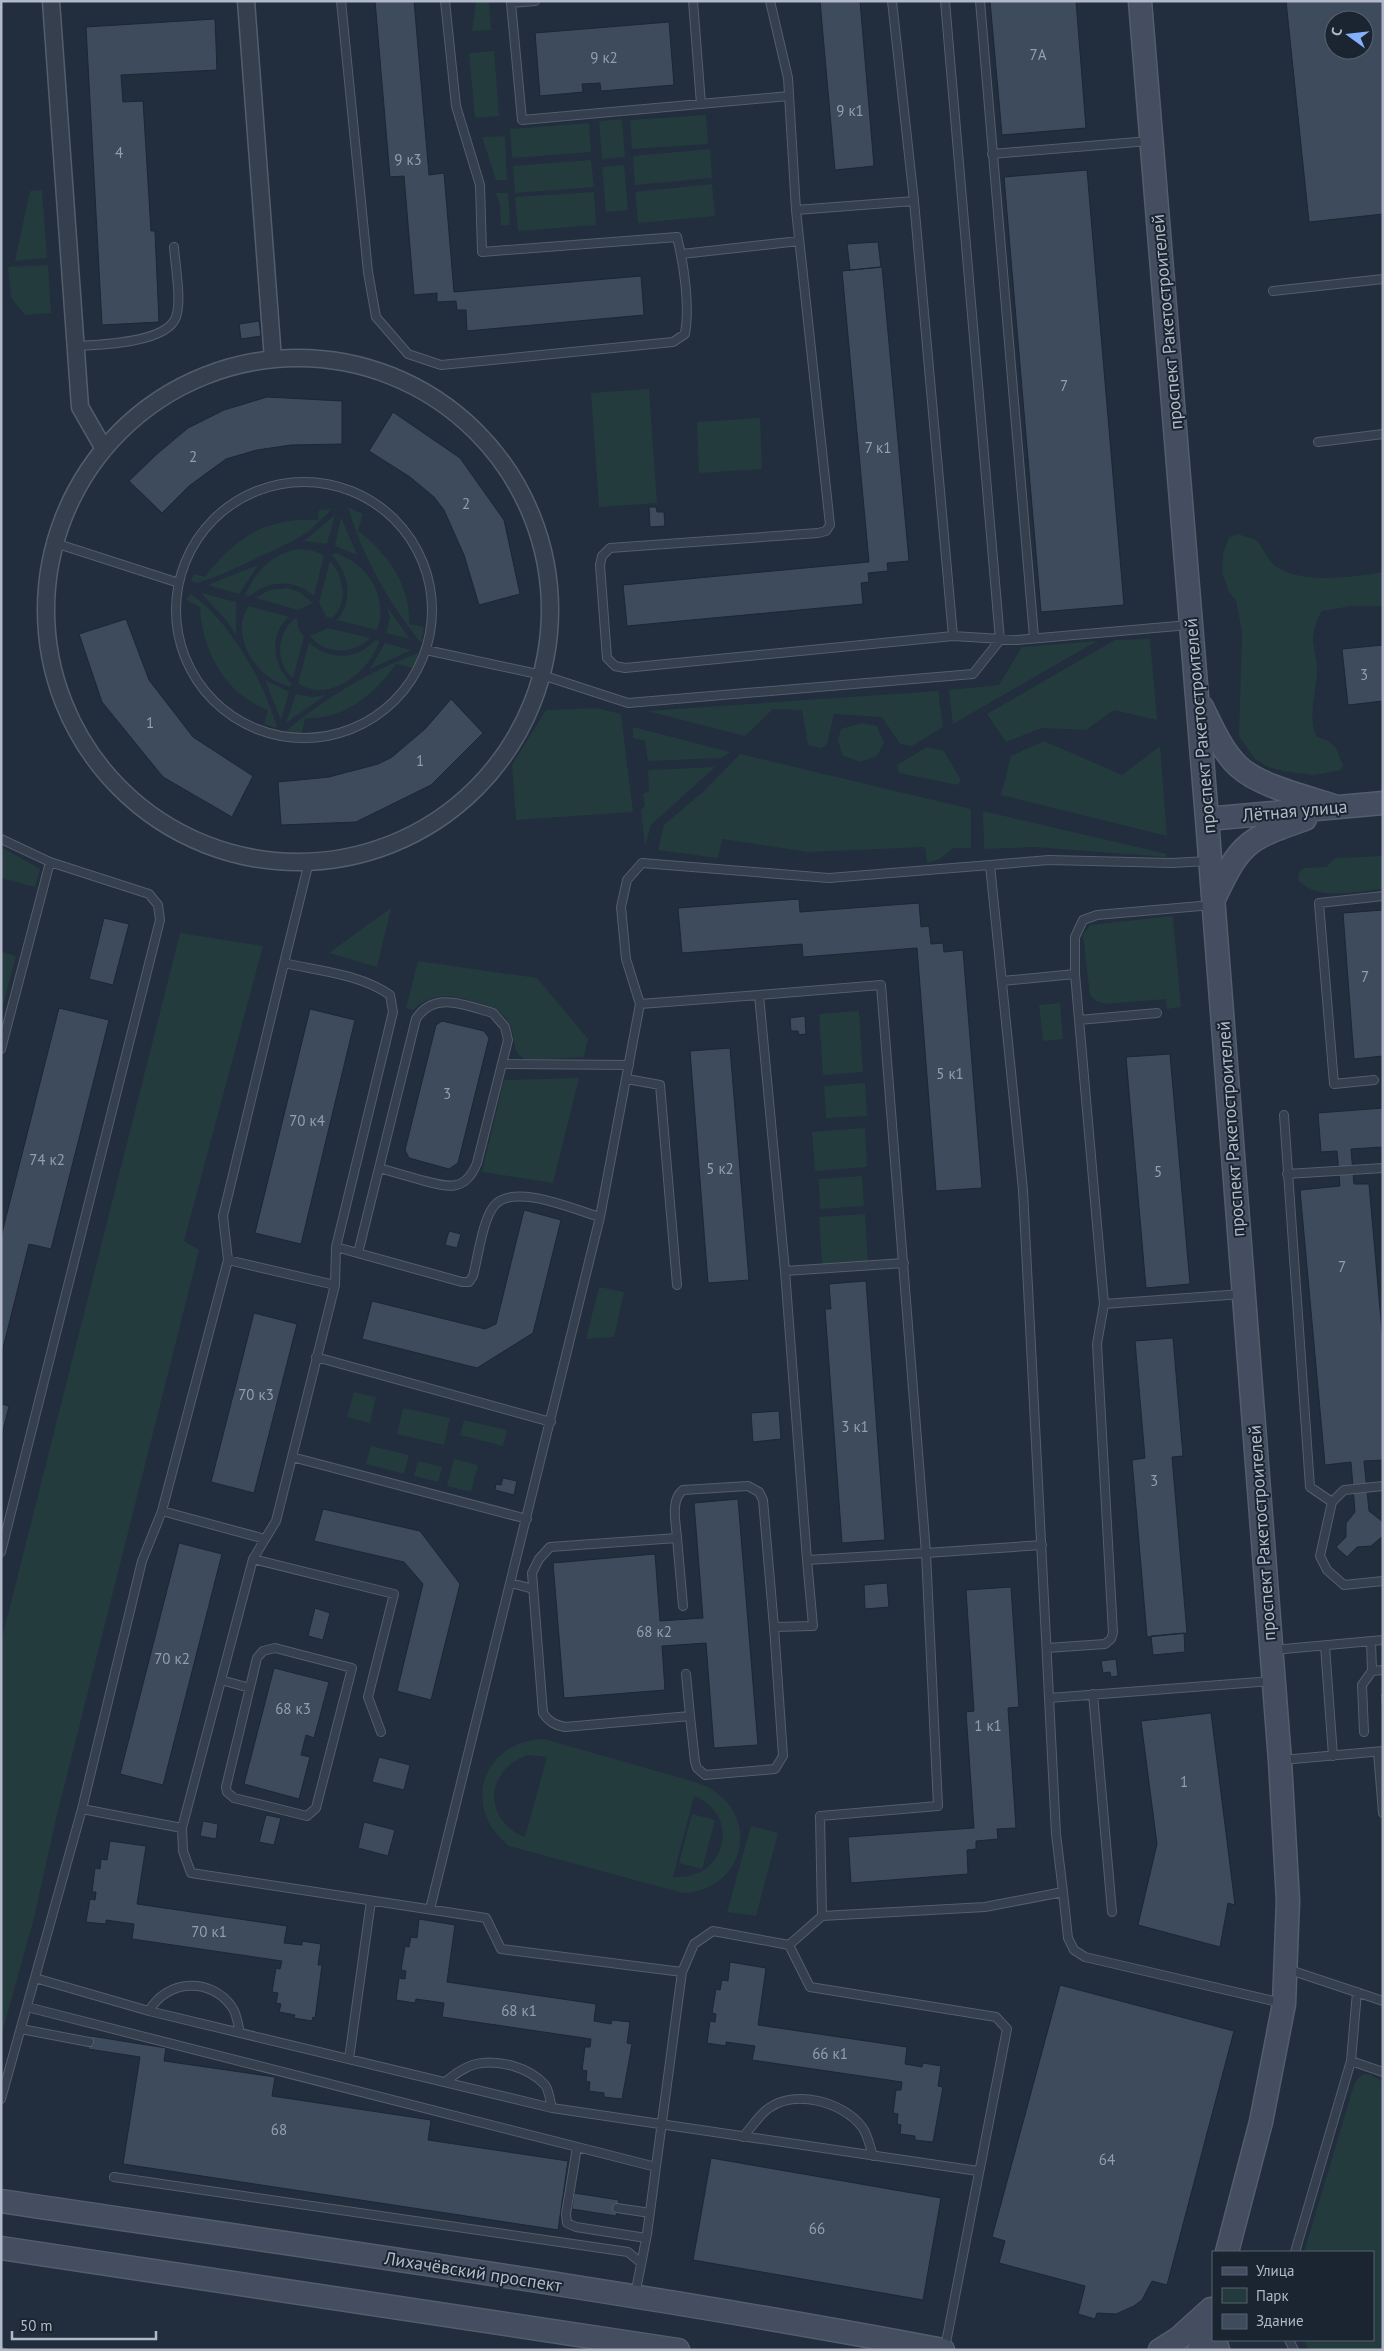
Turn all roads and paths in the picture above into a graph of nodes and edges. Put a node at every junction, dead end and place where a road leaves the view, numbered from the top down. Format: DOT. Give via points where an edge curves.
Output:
graph roads {
  1 [pos="51,1"];
  2 [pos="246,1"];
  3 [pos="341,1"];
  4 [pos="445,1"];
  5 [pos="535,1"];
  6 [pos="693,1"];
  7 [pos="770,1"];
  8 [pos="892,1"];
  9 [pos="945,1"];
  10 [pos="980,1"];
  11 [pos="1140,1"];
  12 [pos="789,96"];
  13 [pos="701,104"];
  14 [pos="989,109"];
  15 [pos="1000,109"];
  16 [pos="1151,141"];
  17 [pos="992,154"];
  18 [pos="914,201"];
  19 [pos="796,210"];
  20 [pos="799,241"];
  21 [pos="174,247"];
  22 [pos="682,254"];
  23 [pos="1383,279"];
  24 [pos="1273,291"];
  25 [pos="76,346"];
  26 [pos="273,358"];
  27 [pos="1383,434"];
  28 [pos="1318,442"];
  29 [pos="104,449"];
  30 [pos="55,543"];
  31 [pos="179,583"];
  32 [pos="1030,596"];
  33 [pos="1040,596"];
  34 [pos="1191,625"];
  35 [pos="953,636"];
  36 [pos="1034,637"];
  37 [pos="1000,640"];
  38 [pos="426,650"];
  39 [pos="542,675"];
  40 [pos="1197,697"];
  41 [pos="1383,803"];
  42 [pos="1337,807"];
  43 [pos="1207,819"];
  44 [pos="1,840"];
  45 [pos="1210,861"];
  46 [pos="50,862"];
  47 [pos="309,862"];
  48 [pos="990,865"];
  49 [pos="1383,896"];
  50 [pos="1213,904"];
  51 [pos="284,963"];
  52 [pos="1075,974"];
  53 [pos="1002,981"];
  54 [pos="759,995"];
  55 [pos="640,1004"];
  56 [pos="1158,1013"];
  57 [pos="1079,1020"];
  58 [pos="1,1049"];
  59 [pos="502,1064"];
  60 [pos="629,1065"];
  61 [pos="627,1079"];
  62 [pos="1374,1080"];
  63 [pos="1284,1115"];
  64 [pos="379,1168"];
  65 [pos="1383,1168"];
  66 [pos="1288,1174"];
  67 [pos="600,1218"];
  68 [pos="336,1247"];
  69 [pos="358,1253"];
  70 [pos="228,1260"];
  71 [pos="904,1263"];
  72 [pos="785,1271"];
  73 [pos="335,1285"];
  74 [pos="678,1285"];
  75 [pos="1244,1294"];
  76 [pos="1104,1304"];
  77 [pos="316,1357"];
  78 [pos="551,1422"];
  79 [pos="292,1457"];
  80 [pos="1383,1486"];
  81 [pos="1332,1502"];
  82 [pos="162,1511"];
  83 [pos="527,1519"];
  84 [pos="677,1538"];
  85 [pos="265,1539"];
  86 [pos="1042,1545"];
  87 [pos="1,1552"];
  88 [pos="926,1553"];
  89 [pos="252,1559"];
  90 [pos="807,1560"];
  91 [pos="1383,1581"];
  92 [pos="511,1583"];
  93 [pos="533,1589"];
  94 [pos="683,1606"];
  95 [pos="774,1627"];
  96 [pos="1383,1640"];
  97 [pos="1371,1641"];
  98 [pos="1325,1646"];
  99 [pos="1047,1648"];
  100 [pos="1271,1650"];
  101 [pos="1372,1670"];
  102 [pos="1383,1670"];
  103 [pos="686,1674"];
  104 [pos="221,1680"];
  105 [pos="1273,1681"];
  106 [pos="250,1688"];
  107 [pos="1093,1694"];
  108 [pos="1049,1698"];
  109 [pos="690,1716"];
  110 [pos="381,1732"];
  111 [pos="1364,1732"];
  112 [pos="1380,1752"];
  113 [pos="1333,1756"];
  114 [pos="1280,1760"];
  115 [pos="82,1809"];
  116 [pos="1383,1813"];
  117 [pos="182,1828"];
  118 [pos="1063,1892"];
  119 [pos="371,1901"];
  120 [pos="430,1909"];
  121 [pos="1112,1912"];
  122 [pos="822,1916"];
  123 [pos="789,1945"];
  124 [pos="1286,1969"];
  125 [pos="682,1972"];
  126 [pos="35,1978"];
  127 [pos="1357,1992"];
  128 [pos="1383,2001"];
  129 [pos="1284,2004"];
  130 [pos="26,2007"];
  131 [pos="149,2011"];
  132 [pos="21,2029"];
  133 [pos="240,2033"];
  134 [pos="89,2042"];
  135 [pos="349,2059"];
  136 [pos="1351,2060"];
  137 [pos="1383,2072"];
  138 [pos="446,2082"];
  139 [pos="1,2099"];
  140 [pos="552,2108"];
  141 [pos="662,2125"];
  142 [pos="743,2137"];
  143 [pos="577,2147"];
  144 [pos="873,2156"];
  145 [pos="656,2167"];
  146 [pos="978,2171"];
  147 [pos="114,2178"];
  148 [pos="1,2201"];
  149 [pos="617,2208"];
  150 [pos="650,2213"];
  151 [pos="646,2238"];
  152 [pos="1,2248"];
  153 [pos="1226,2251"];
  154 [pos="1295,2251"];
  155 [pos="641,2263"];
  156 [pos="635,2297"];
  157 [pos="1212,2311"];
  158 [pos="678,2350"];
  159 [pos="944,2350"];
  160 [pos="1160,2350"];
  161 [pos="1199,2350"];
  1 -- 25 [label="street"];
  2 -- 26 [label="street"];
  3 -- 22 [label="lane" via="368,272 376,317 408,354 441,365 673,342 684,334 687,321"];
  4 -- 22 [label="lane" via="456,106 480,185 482,252 677,237"];
  5 -- 13 [label="lane" via="511,3 522,120"];
  6 -- 13 [label="lane"];
  7 -- 12 [label="lane" via="788,78"];
  8 -- 18 [label="lane"];
  9 -- 37 [label="lane"];
  10 -- 14 [label="lane"];
  11 -- 16 [label="main road, проспект Ракетостроителей"];
  12 -- 13 [label="lane"];
  12 -- 19 [label="lane"];
  14 -- 15 [label="lane"];
  14 -- 17 [label="lane"];
  16 -- 17 [label="lane"];
  16 -- 34 [label="main road, проспект Ракетостроителей"];
  17 -- 32 [label="lane"];
  18 -- 19 [label="lane"];
  18 -- 35 [label="lane"];
  19 -- 20 [label="lane"];
  20 -- 22 [label="lane"];
  20 -- 35 [label="lane" via="830,525 826,531 818,533 610,548 602,556 600,565 606,658 615,666 625,668"];
  21 -- 25 [label="lane" via="177,315 173,324 168,329 130,342"];
  23 -- 24 [label="lane"];
  25 -- 29 [label="street" via="80,407"];
  26 -- 29 [label="street" via="240,365 188,383 142,412"];
  26 -- 39 [label="street" via="347,363 423,391 467,423 503,464 518,487 540,539 546,566 550,622"];
  27 -- 28 [label="lane"];
  29 -- 30 [label="street" via="74,494"];
  30 -- 31 [label="lane"];
  30 -- 47 [label="street" via="46,596 49,649 62,700 86,748 120,789 161,822 208,846 244,857 289,863"];
  31 -- 38 [label="lane" via="177,626 188,665 198,682 225,711 242,722 279,737 304,740 341,733 378,715 408,686"];
  31 -- 38 [label="lane" via="191,549 202,532 215,517 247,494 266,487 304,481 346,488 378,504 393,517 418,549 426,568 432,602"];
  32 -- 33 [label="lane"];
  32 -- 36 [label="lane"];
  34 -- 36 [label="lane"];
  34 -- 40 [label="main road, проспект Ракетостроителей"];
  35 -- 37 [label="lane"];
  36 -- 37 [label="lane"];
  37 -- 39 [label="lane" via="973,674 628,703"];
  38 -- 39 [label="lane"];
  39 -- 47 [label="street" via="524,721 505,754 488,776 447,814 424,829 372,852"];
  40 -- 42 [label="main road" via="1214,732 1239,768 1268,784"];
  40 -- 43 [label="main road, проспект Ракетостроителей"];
  41 -- 42 [label="main road, Лётная улица"];
  42 -- 43 [label="main road, Лётная улица"];
  42 -- 50 [label="main road" via="1252,840 1239,852"];
  43 -- 45 [label="main road, проспект Ракетостроителей"];
  44 -- 46 [label="lane"];
  45 -- 48 [label="lane" via="1049,860"];
  45 -- 50 [label="main road, проспект Ракетостроителей"];
  46 -- 58 [label="lane"];
  46 -- 87 [label="lane" via="149,894 158,905 160,920"];
  47 -- 51 [label="lane"];
  48 -- 53 [label="lane"];
  48 -- 55 [label="lane" via="829,878 642,863 627,880 621,907 626,959"];
  49 -- 62 [label="lane" via="1319,903 1334,1084"];
  50 -- 52 [label="lane" via="1096,915 1083,920 1074,937"];
  50 -- 75 [label="main road, проспект Ракетостроителей"];
  51 -- 68 [label="lane" via="355,978 390,995 393,1012"];
  51 -- 70 [label="lane" via="223,1216"];
  52 -- 53 [label="lane"];
  52 -- 57 [label="lane"];
  53 -- 86 [label="lane" via="1023,1190"];
  54 -- 55 [label="lane"];
  54 -- 71 [label="lane" via="881,985"];
  54 -- 72 [label="lane"];
  55 -- 60 [label="lane"];
  56 -- 57 [label="lane"];
  57 -- 76 [label="lane"];
  59 -- 60 [label="lane"];
  59 -- 64 [label="lane" via="477,1163 469,1178 447,1187"];
  59 -- 64 [label="lane" via="507,1033 493,1013 447,1001 424,1008 416,1019"];
  60 -- 61 [label="lane"];
  61 -- 67 [label="lane"];
  61 -- 74 [label="lane" via="660,1085"];
  63 -- 66 [label="lane"];
  64 -- 69 [label="lane"];
  65 -- 66 [label="lane"];
  66 -- 81 [label="lane" via="1310,1487"];
  67 -- 69 [label="lane" via="534,1198 504,1197 488,1218 469,1282"];
  67 -- 78 [label="lane"];
  68 -- 69 [label="lane"];
  68 -- 73 [label="lane"];
  70 -- 73 [label="lane"];
  70 -- 82 [label="lane"];
  71 -- 72 [label="lane"];
  71 -- 88 [label="lane"];
  72 -- 90 [label="lane"];
  73 -- 77 [label="lane"];
  75 -- 76 [label="lane"];
  75 -- 100 [label="main road, проспект Ракетостроителей"];
  76 -- 99 [label="lane" via="1097,1344 1114,1633 1105,1644"];
  77 -- 78 [label="lane"];
  77 -- 79 [label="lane"];
  78 -- 83 [label="lane"];
  79 -- 83 [label="lane"];
  79 -- 85 [label="lane" via="276,1521"];
  80 -- 81 [label="lane" via="1344,1490"];
  81 -- 91 [label="lane" via="1320,1556 1327,1570 1344,1585"];
  82 -- 85 [label="lane"];
  82 -- 115 [label="lane" via="142,1561"];
  83 -- 92 [label="lane"];
  84 -- 93 [label="lane" via="550,1547 532,1573"];
  84 -- 94 [label="lane"];
  84 -- 95 [label="lane" via="675,1504 683,1490 748,1486 759,1492 763,1500"];
  85 -- 89 [label="lane"];
  86 -- 88 [label="lane"];
  86 -- 99 [label="lane"];
  88 -- 90 [label="lane"];
  88 -- 122 [label="lane" via="938,1806 820,1816"];
  89 -- 104 [label="lane"];
  89 -- 110 [label="lane" via="394,1594 368,1697"];
  90 -- 95 [label="lane" via="813,1626"];
  92 -- 93 [label="lane"];
  92 -- 120 [label="lane"];
  93 -- 109 [label="lane" via="543,1713 552,1723 566,1727"];
  95 -- 109 [label="lane" via="783,1756 778,1766 775,1769 705,1775 695,1762"];
  96 -- 97 [label="lane"];
  97 -- 98 [label="lane"];
  97 -- 101 [label="lane"];
  98 -- 100 [label="lane"];
  98 -- 113 [label="lane"];
  99 -- 108 [label="lane"];
  100 -- 105 [label="main road, проспект Ракетостроителей"];
  101 -- 102 [label="lane"];
  101 -- 111 [label="lane" via="1362,1685"];
  103 -- 109 [label="lane"];
  104 -- 106 [label="lane"];
  104 -- 117 [label="lane"];
  105 -- 107 [label="lane"];
  105 -- 114 [label="main road, проспект Ракетостроителей"];
  106 -- 106 [label="lane" via="258,1658 268,1649 275,1648 352,1668 316,1808 307,1816 234,1798 227,1792"];
  107 -- 108 [label="lane"];
  107 -- 121 [label="lane"];
  108 -- 118 [label="lane" via="1056,1834"];
  112 -- 113 [label="lane"];
  112 -- 116 [label="lane"];
  113 -- 114 [label="lane"];
  114 -- 124 [label="main road, проспект Ракетостроителей" via="1288,1901"];
  115 -- 117 [label="lane"];
  115 -- 126 [label="lane"];
  117 -- 119 [label="lane" via="182,1851 191,1873"];
  118 -- 122 [label="lane" via="985,1907"];
  118 -- 129 [label="lane" via="1068,1938 1074,1950 1085,1957"];
  119 -- 120 [label="lane"];
  119 -- 135 [label="lane"];
  120 -- 125 [label="lane" via="486,1918 501,1949"];
  122 -- 123 [label="lane"];
  123 -- 125 [label="lane" via="713,1932 694,1944"];
  123 -- 146 [label="lane" via="810,1987 996,2017 1007,2029"];
  124 -- 127 [label="lane"];
  124 -- 129 [label="main road, проспект Ракетостроителей"];
  125 -- 141 [label="lane"];
  126 -- 130 [label="lane"];
  126 -- 131 [label="lane"];
  127 -- 128 [label="lane"];
  127 -- 136 [label="lane"];
  129 -- 153 [label="main road, проспект Ракетостроителей" via="1261,2122"];
  130 -- 132 [label="lane"];
  130 -- 143 [label="lane"];
  131 -- 133 [label="lane"];
  131 -- 133 [label="lane" via="155,2000 166,1991 194,1985 214,1990 233,2008"];
  132 -- 134 [label="lane"];
  132 -- 139 [label="lane"];
  133 -- 135 [label="lane"];
  135 -- 138 [label="lane"];
  136 -- 137 [label="lane"];
  136 -- 154 [label="lane"];
  138 -- 140 [label="lane"];
  138 -- 140 [label="lane" via="476,2064 522,2068 545,2086"];
  140 -- 141 [label="lane"];
  141 -- 142 [label="lane"];
  141 -- 145 [label="lane"];
  142 -- 144 [label="lane"];
  142 -- 144 [label="lane" via="768,2109 783,2101 827,2103 847,2112 863,2128"];
  143 -- 145 [label="lane"];
  143 -- 151 [label="lane" via="567,2223"];
  144 -- 146 [label="lane"];
  145 -- 150 [label="lane"];
  146 -- 159 [label="lane"];
  147 -- 155 [label="lane" via="628,2252"];
  148 -- 156 [label="main road, Лихачёвский проспект"];
  149 -- 150 [label="lane"];
  150 -- 151 [label="lane"];
  151 -- 155 [label="lane"];
  152 -- 158 [label="main road"];
  155 -- 156 [label="lane"];
  156 -- 159 [label="main road, Лихачёвский проспект"];
  157 -- 160 [label="main road"];
  157 -- 161 [label="main road"];
}
